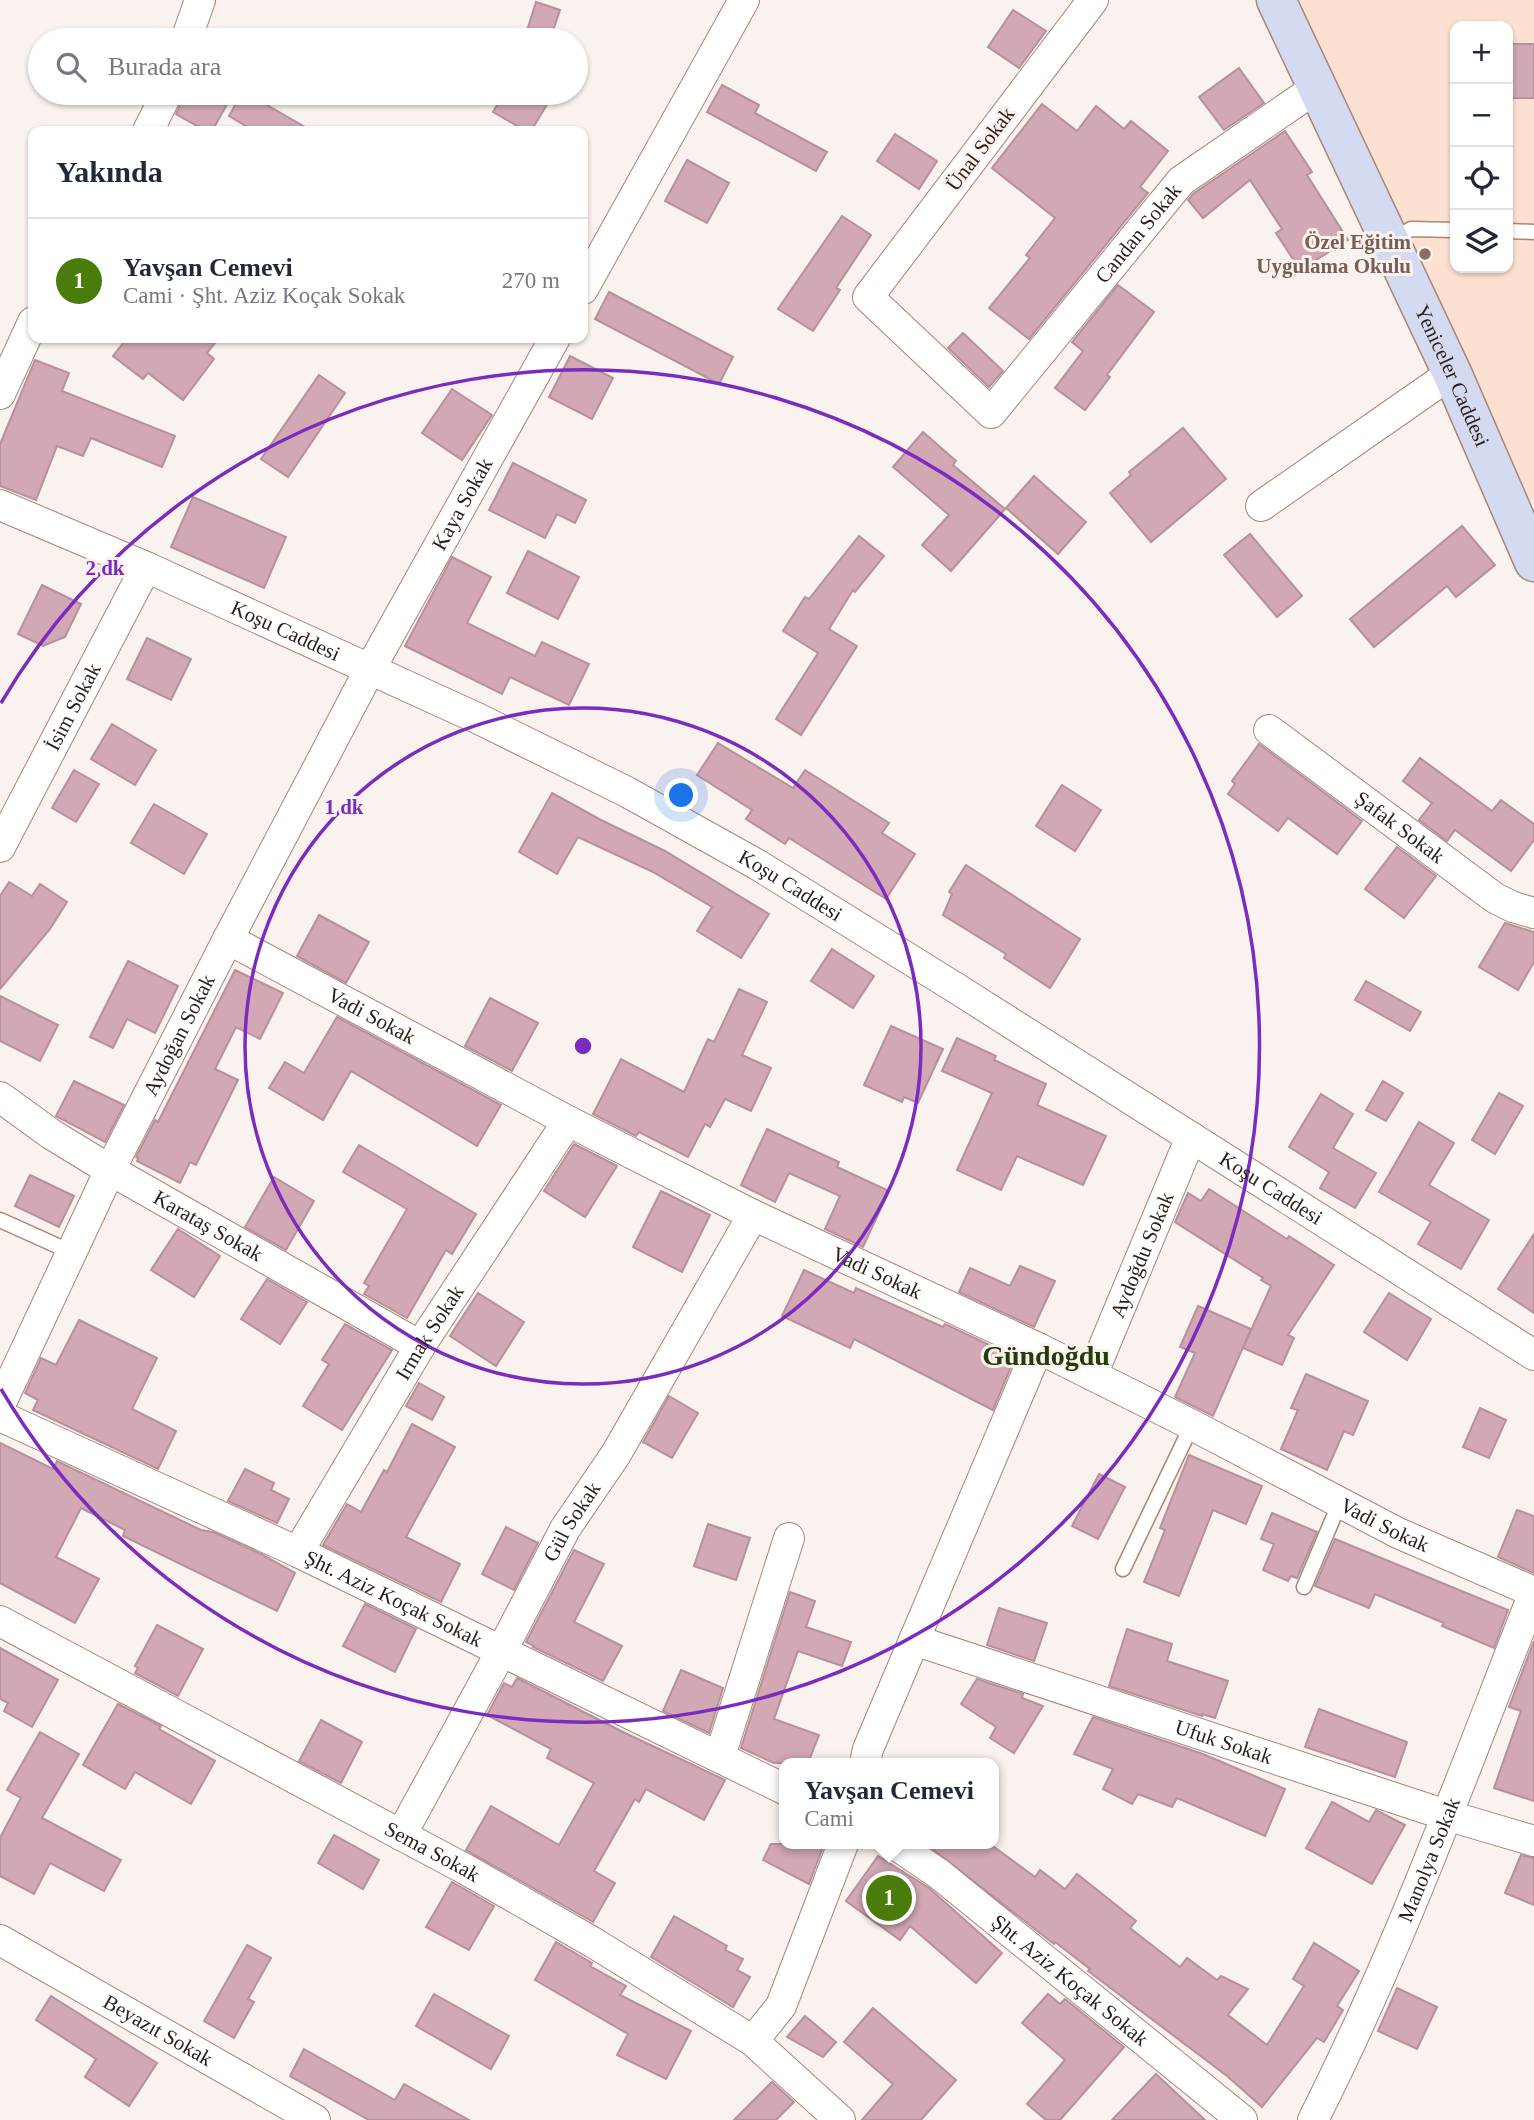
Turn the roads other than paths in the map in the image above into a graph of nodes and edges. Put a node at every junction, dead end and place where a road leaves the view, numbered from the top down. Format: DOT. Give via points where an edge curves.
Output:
graph roads {
  1 [pos="200,0"];
  2 [pos="744,0"];
  3 [pos="1093,0"];
  4 [pos="1276,0"];
  5 [pos="190,28"];
  6 [pos="1316,88"];
  7 [pos="161,105"];
  8 [pos="150,126"];
  9 [pos="1450,230"];
  10 [pos="1513,231"];
  11 [pos="1534,232"];
  12 [pos="1389,241"];
  13 [pos="588,280"];
  14 [pos="28,333"];
  15 [pos="552,343"];
  16 [pos="1452,373"];
  17 [pos="0,394"];
  18 [pos="992,413"];
  19 [pos="0,505"];
  20 [pos="1261,506"];
  21 [pos="1534,562"];
  22 [pos="146,568"];
  23 [pos="370,669"];
  24 [pos="1269,730"];
  25 [pos="0,847"];
  26 [pos="1534,913"];
  27 [pos="228,939"];
  28 [pos="0,1097"];
  29 [pos="568,1121"];
  30 [pos="1191,1137"];
  31 [pos="110,1170"];
  32 [pos="753,1215"];
  33 [pos="0,1220"];
  34 [pos="71,1252"];
  35 [pos="420,1346"];
  36 [pos="1038,1348"];
  37 [pos="1534,1355"];
  38 [pos="1092,1375"];
  39 [pos="0,1405"];
  40 [pos="0,1416"];
  41 [pos="1192,1425"];
  42 [pos="1339,1502"];
  43 [pos="789,1538"];
  44 [pos="298,1552"];
  45 [pos="1123,1569"];
  46 [pos="1304,1587"];
  47 [pos="1534,1592"];
  48 [pos="0,1621"];
  49 [pos="914,1640"];
  50 [pos="502,1650"];
  51 [pos="720,1756"];
  52 [pos="866,1758"];
  53 [pos="779,1786"];
  54 [pos="1446,1815"];
  55 [pos="401,1835"];
  56 [pos="1534,1841"];
  57 [pos="841,1849"];
  58 [pos="902,1849"];
  59 [pos="0,1940"];
  60 [pos="753,2041"];
  61 [pos="315,2120"];
  62 [pos="839,2120"];
  63 [pos="1242,2120"];
  64 [pos="1313,2120"];
  1 -- 5 [label="street"];
  2 -- 13 [label="street"];
  3 -- 18 [label="street, Ünal Sokak" via="868,297"];
  4 -- 6 [label="street, Yeniceler Caddesi"];
  6 -- 12 [label="street, Yeniceler Caddesi"];
  6 -- 18 [label="street, Candan Sokak" via="1181,181"];
  7 -- 8 [label="street"];
  9 -- 12 [label="lane" via="1411,229"];
  10 -- 11 [label="lane"];
  12 -- 16 [label="street, Yeniceler Caddesi"];
  14 -- 17 [label="street"];
  15 -- 23 [label="street, Kaya Sokak"];
  16 -- 20 [label="street"];
  16 -- 21 [label="street, Yeniceler Caddesi"];
  19 -- 22 [label="street, Koşu Caddesi"];
  22 -- 23 [label="street, Koşu Caddesi"];
  22 -- 25 [label="street, İsim Sokak"];
  23 -- 27 [label="street, Aydoğan Sokak"];
  23 -- 30 [label="street, Koşu Caddesi" via="627,792 758,865"];
  24 -- 26 [label="street, Şafak Sokak" via="1495,898"];
  27 -- 29 [label="street, Vadi Sokak"];
  27 -- 31 [label="street, Aydoğan Sokak"];
  28 -- 31 [label="street, Karataş Sokak"];
  29 -- 32 [label="street, Vadi Sokak"];
  29 -- 35 [label="street, Irmak Sokak"];
  30 -- 37 [label="street, Koşu Caddesi"];
  30 -- 38 [label="street, Aydoğdu Sokak"];
  31 -- 34 [label="street, Aydoğan Sokak"];
  31 -- 35 [label="street, Karataş Sokak"];
  32 -- 36 [label="street, Vadi Sokak"];
  32 -- 50 [label="street, Gül Sokak" via="616,1454 565,1529"];
  33 -- 34 [label="lane"];
  34 -- 39 [label="street, Aydoğan Sokak"];
  35 -- 44 [label="street, Irmak Sokak"];
  36 -- 38 [label="street, Vadi Sokak"];
  36 -- 49 [label="street"];
  38 -- 41 [label="street, Vadi Sokak"];
  40 -- 44 [label="street, Şht. Aziz Koçak Sokak"];
  41 -- 42 [label="street, Vadi Sokak"];
  41 -- 45 [label="lane"];
  42 -- 46 [label="lane"];
  42 -- 47 [label="street, Vadi Sokak"];
  43 -- 51 [label="street"];
  44 -- 50 [label="street, Şht. Aziz Koçak Sokak"];
  47 -- 54 [label="street, Manolya Sokak"];
  48 -- 55 [label="street, Sema Sokak"];
  49 -- 52 [label="street"];
  49 -- 54 [label="street, Ufuk Sokak"];
  50 -- 51 [label="street, Şht. Aziz Koçak Sokak"];
  50 -- 55 [label="street, Gül Sokak"];
  51 -- 53 [label="street, Şht. Aziz Koçak Sokak"];
  54 -- 56 [label="street, Ufuk Sokak"];
  54 -- 64 [label="street, Manolya Sokak" via="1380,1978"];
  55 -- 60 [label="street, Sema Sokak" via="594,1942"];
  57 -- 60 [label="street" via="781,2006"];
  58 -- 63 [label="street, Şht. Aziz Koçak Sokak"];
  59 -- 61 [label="street, Beyazıt Sokak"];
  60 -- 62 [label="street, Sema Sokak"];
}
